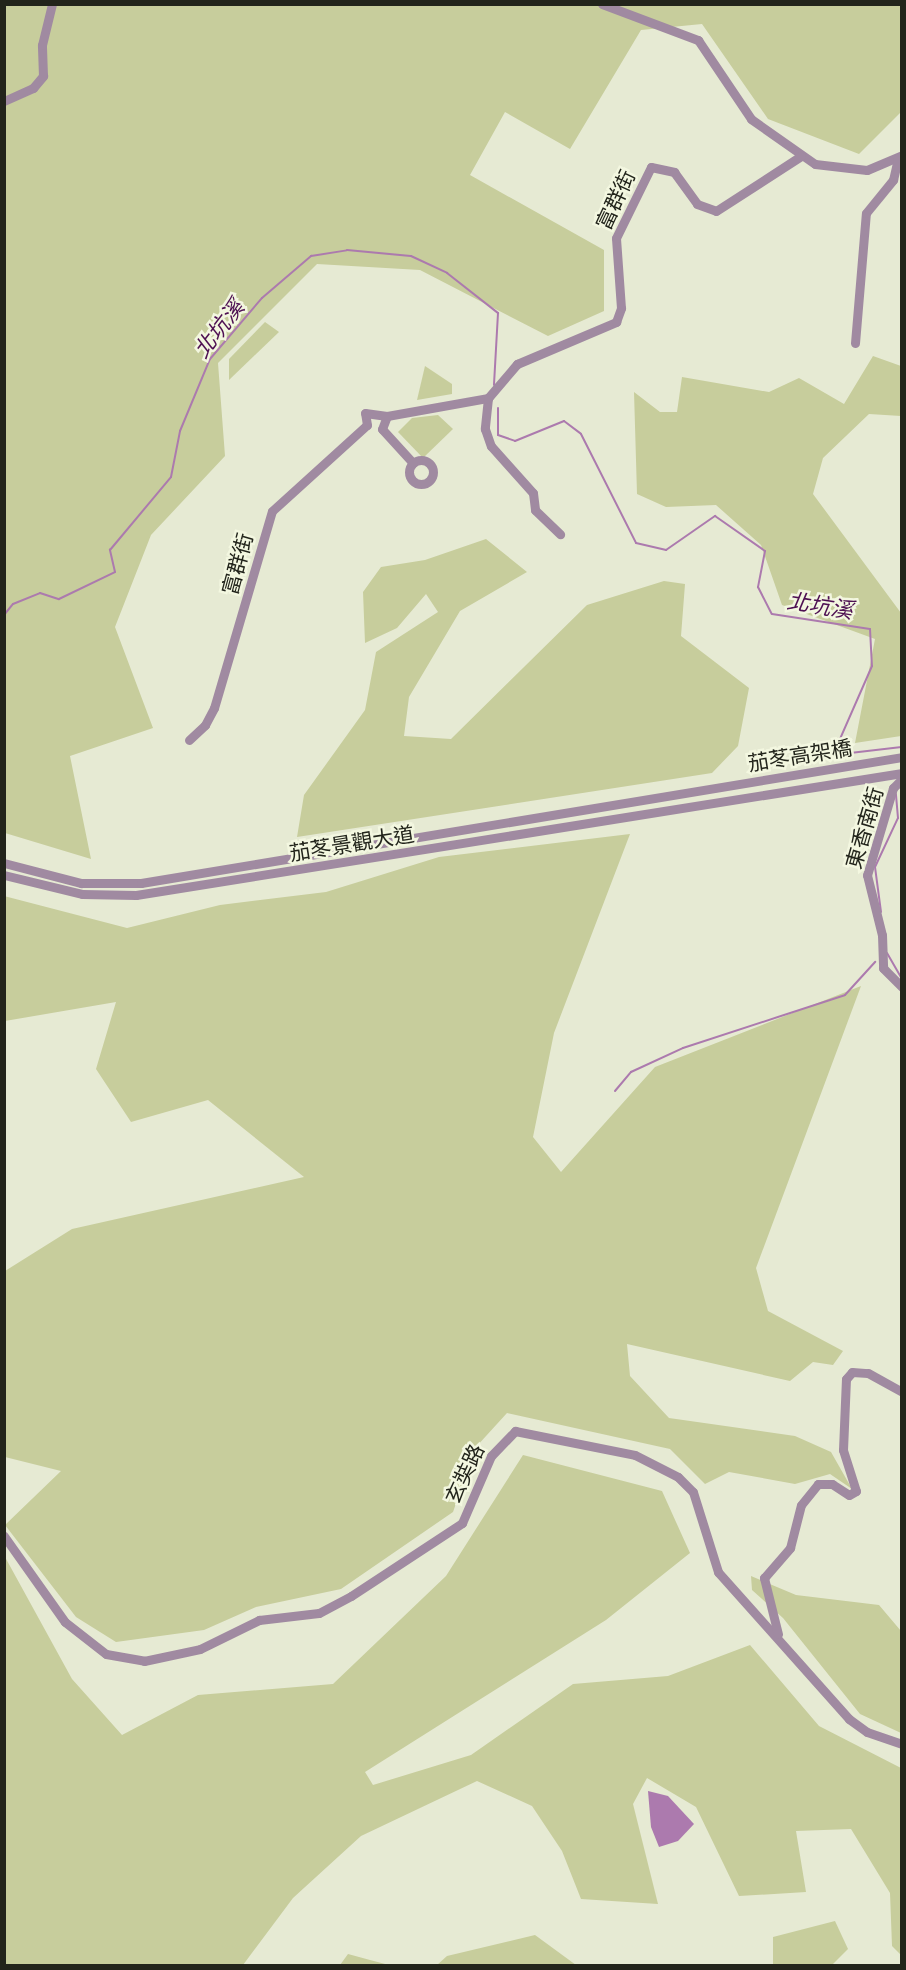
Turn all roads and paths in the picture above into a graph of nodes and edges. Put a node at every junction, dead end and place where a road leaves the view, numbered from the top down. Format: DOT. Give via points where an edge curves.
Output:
graph roads {
  1 [pos="52,4"];
  2 [pos="602,4"];
  3 [pos="4,101"];
  4 [pos="801,156"];
  5 [pos="900,157"];
  6 [pos="855,343"];
  7 [pos="488,398"];
  8 [pos="384,420"];
  9 [pos="367,425"];
  10 [pos="413,463"];
  11 [pos="560,534"];
  12 [pos="189,740"];
  13 [pos="902,758"];
  14 [pos="902,773"];
  15 [pos="902,779"];
  16 [pos="704,790"];
  17 [pos="706,805"];
  18 [pos="4,863"];
  19 [pos="4,875"];
  20 [pos="902,987"];
  21 [pos="902,1392"];
  22 [pos="4,1536"];
  23 [pos="778,1637"];
  24 [pos="902,1744"];
  1 -- 3 [label="street" via="42,45 43,76 33,88"];
  2 -- 4 [label="street" via="698,40 751,119"];
  4 -- 5 [label="street" via="850,172"];
  4 -- 7 [label="street, 富群街" via="739,201 716,211 697,204 674,172 651,166 613,252 620,316 611,326 517,364"];
  5 -- 6 [label="street" via="893,180 866,213"];
  7 -- 8 [label="street"];
  7 -- 11 [label="street" via="485,429 491,446 534,493 535,510"];
  8 -- 9 [label="street"];
  8 -- 9 [label="street" via="365,413"];
  8 -- 10 [label="street"];
  9 -- 12 [label="street, 富群街" via="272,511 213,708 205,725"];
  13 -- 16 [label="street, 茄苳高架橋"];
  14 -- 17 [label="street, 茄苳高架橋"];
  15 -- 20 [label="street, 東香南街" via="893,788 867,875 882,935 883,968"];
  16 -- 18 [label="street, 茄苳景觀大道" via="141,883 81,883"];
  17 -- 19 [label="street, 茄苳景觀大道" via="136,895 82,894"];
  21 -- 23 [label="street" via="868,1373 852,1372 846,1379 843,1450 856,1491 849,1495 832,1484 818,1484 801,1505 790,1548 764,1578"];
  22 -- 23 [label="street, 玄奘路" via="65,1622 106,1654 144,1661 200,1649 259,1620 319,1613 351,1596 462,1523 496,1447 515,1431 635,1455 678,1477 700,1508 718,1572"];
  23 -- 24 [label="street, 玄奘路" via="849,1719 867,1732"];
}
